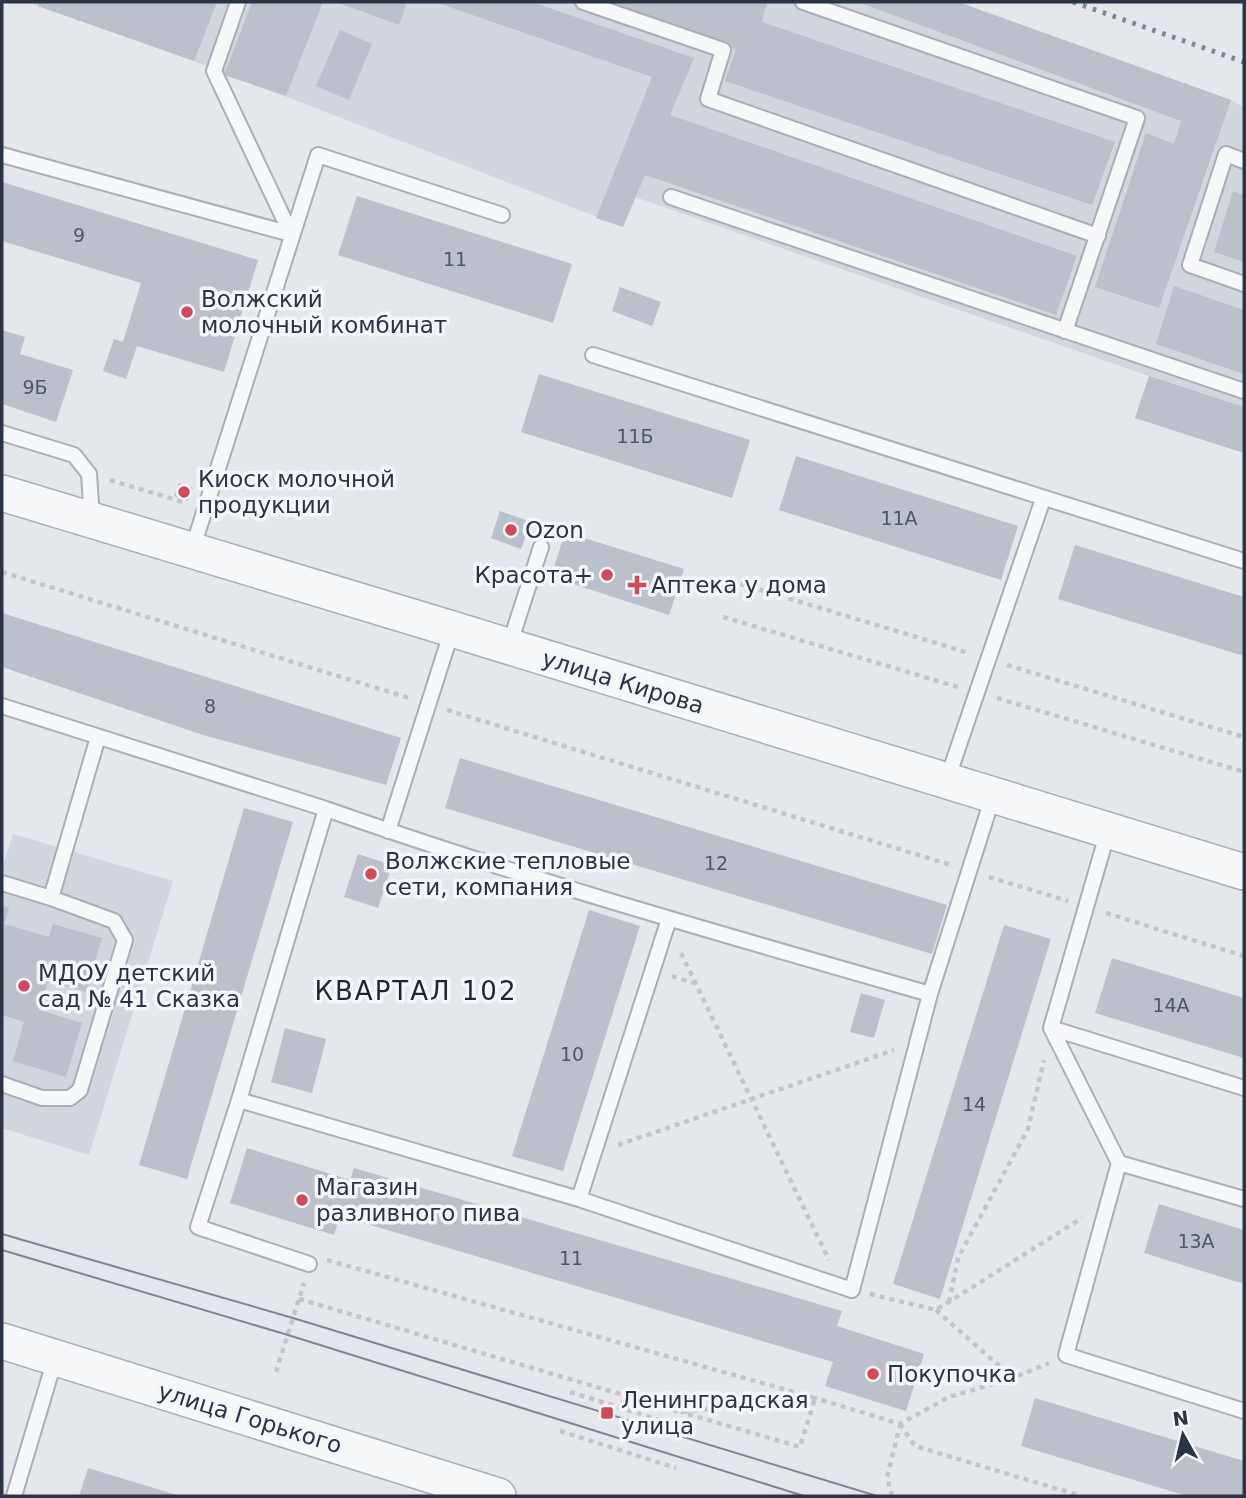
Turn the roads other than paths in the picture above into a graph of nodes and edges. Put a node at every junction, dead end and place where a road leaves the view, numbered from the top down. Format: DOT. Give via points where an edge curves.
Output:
graph roads {
  1 [pos="238,2"];
  2 [pos="583,2"];
  3 [pos="803,2"];
  4 [pos="2,155"];
  5 [pos="1244,161"];
  6 [pos="671,197"];
  7 [pos="502,215"];
  8 [pos="291,234"];
  9 [pos="1098,236"];
  10 [pos="1244,284"];
  11 [pos="1065,331"];
  12 [pos="593,355"];
  13 [pos="1244,391"];
  14 [pos="2,433"];
  15 [pos="2,494"];
  16 [pos="1043,499"];
  17 [pos="92,521"];
  18 [pos="541,547"];
  19 [pos="192,551"];
  20 [pos="1244,561"];
  21 [pos="452,629"];
  22 [pos="509,648"];
  23 [pos="2,706"];
  24 [pos="98,737"];
  25 [pos="947,782"];
  26 [pos="993,796"];
  27 [pos="326,809"];
  28 [pos="388,831"];
  29 [pos="1108,831"];
  30 [pos="1244,872"];
  31 [pos="2,883"];
  32 [pos="51,898"];
  33 [pos="668,922"];
  34 [pos="930,994"];
  35 [pos="1051,1028"];
  36 [pos="2,1084"];
  37 [pos="1244,1088"];
  38 [pos="239,1100"];
  39 [pos="1119,1163"];
  40 [pos="579,1199"];
  41 [pos="1244,1199"];
  42 [pos="309,1264"];
  43 [pos="2,1341"];
  44 [pos="56,1357"];
  45 [pos="1244,1411"];
  46 [pos="14,1496"];
  47 [pos="498,1496"];
  1 -- 8 [label="lane" via="214,71"];
  2 -- 9 [label="lane" via="723,50 708,99"];
  3 -- 9 [label="lane" via="1137,118"];
  4 -- 8 [label="lane"];
  5 -- 10 [label="lane" via="1226,154 1190,265"];
  6 -- 11 [label="lane"];
  7 -- 8 [label="lane" via="318,155"];
  8 -- 19 [label="lane"];
  9 -- 11 [label="lane"];
  11 -- 13 [label="lane"];
  12 -- 16 [label="lane"];
  14 -- 17 [label="lane" via="74,455 89,474"];
  15 -- 17 [label="street, улица Кирова"];
  16 -- 20 [label="lane"];
  16 -- 25 [label="lane"];
  17 -- 19 [label="street, улица Кирова"];
  18 -- 22 [label="lane"];
  19 -- 21 [label="street, улица Кирова"];
  21 -- 22 [label="street, улица Кирова"];
  21 -- 28 [label="lane"];
  22 -- 25 [label="street, улица Кирова"];
  23 -- 24 [label="lane"];
  24 -- 27 [label="lane"];
  24 -- 32 [label="lane"];
  25 -- 26 [label="street, улица Кирова"];
  26 -- 29 [label="street, улица Кирова"];
  26 -- 34 [label="lane"];
  27 -- 28 [label="lane"];
  27 -- 38 [label="lane"];
  28 -- 33 [label="lane"];
  29 -- 30 [label="street, улица Кирова"];
  29 -- 35 [label="lane"];
  31 -- 32 [label="lane"];
  32 -- 36 [label="lane" via="114,920 125,940 80,1090 70,1098 42,1098"];
  33 -- 34 [label="lane"];
  33 -- 40 [label="lane"];
  34 -- 40 [label="lane" via="847,1288"];
  35 -- 37 [label="lane"];
  35 -- 39 [label="lane"];
  38 -- 40 [label="lane"];
  38 -- 42 [label="lane" via="198,1227"];
  39 -- 41 [label="lane"];
  39 -- 45 [label="lane" via="1066,1356"];
  43 -- 44 [label="street, улица Горького"];
  44 -- 46 [label="lane"];
  44 -- 47 [label="street, улица Горького"];
}
